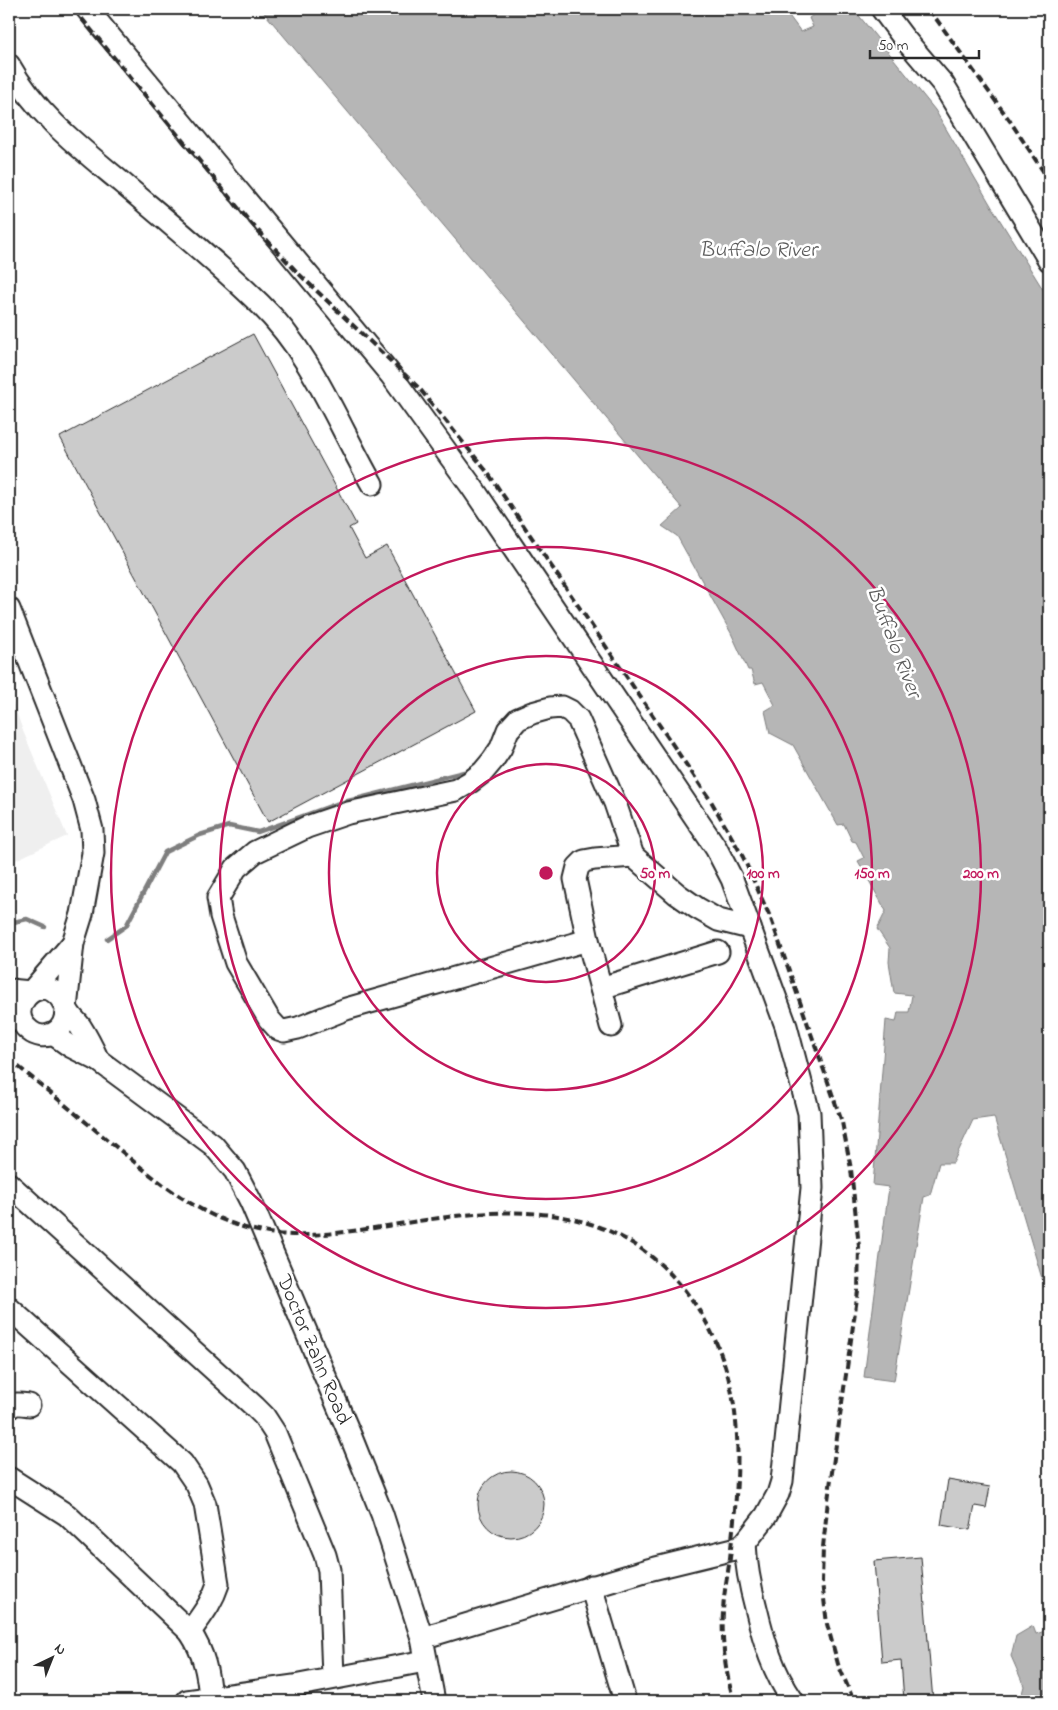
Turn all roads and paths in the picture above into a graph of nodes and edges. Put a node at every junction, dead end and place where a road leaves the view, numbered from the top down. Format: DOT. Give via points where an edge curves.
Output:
graph roads {
  1 [pos="87,9"];
  2 [pos="882,9"];
  3 [pos="9,65"];
  4 [pos="1049,260"];
  5 [pos="372,484"];
  6 [pos="9,613"];
  7 [pos="633,856"];
  8 [pos="750,928"];
  9 [pos="588,940"];
  10 [pos="73,943"];
  11 [pos="718,952"];
  12 [pos="601,988"];
  13 [pos="9,990"];
  14 [pos="31,992"];
  15 [pos="66,1009"];
  16 [pos="15,1014"];
  17 [pos="611,1026"];
  18 [pos="53,1034"];
  19 [pos="98,1060"];
  20 [pos="9,1184"];
  21 [pos="9,1308"];
  22 [pos="9,1478"];
  23 [pos="744,1543"];
  24 [pos="591,1586"];
  25 [pos="190,1632"];
  26 [pos="422,1638"];
  27 [pos="426,1661"];
  28 [pos="333,1678"];
  29 [pos="295,1694"];
  30 [pos="249,1697"];
  31 [pos="210,1698"];
  32 [pos="187,1701"];
  33 [pos="434,1701"];
  34 [pos="625,1701"];
  35 [pos="793,1701"];
  1 -- 8 [label="street" via="413,403 716,848 732,879"];
  2 -- 4 [label="street" via="947,90"];
  3 -- 5 [label="street" via="58,129 191,242 279,325 300,353 336,414"];
  6 -- 10 [label="street, Doctor Zahn Road" via="84,800 92,830 90,878"];
  7 -- 8 [label="street" via="698,908 718,920"];
  7 -- 9 [label="street" via="584,861 578,867 575,880"];
  7 -- 9 [label="street" via="615,803 578,719 562,707 550,708 518,720 508,730 501,748 483,772 456,790 348,813 307,827 256,852 236,868 218,898 236,963 269,1019 284,1031 346,1009"];
  8 -- 23 [label="street" via="786,1026 809,1113 812,1188 782,1481 773,1505"];
  9 -- 12 [label="street"];
  10 -- 14 [label="street, Doctor Zahn Road"];
  10 -- 15 [label="street, Doctor Zahn Road"];
  11 -- 12 [label="street"];
  12 -- 17 [label="street"];
  13 -- 14 [label="street"];
  14 -- 15 [label="street, Doctor Zahn Road" via="40,989 56,992"];
  14 -- 16 [label="street, Doctor Zahn Road"];
  15 -- 18 [label="street, Doctor Zahn Road" via="66,1019"];
  15 -- 19 [label="street, Doctor Zahn Road" via="79,1025"];
  16 -- 18 [label="street, Doctor Zahn Road" via="33,1034"];
  18 -- 19 [label="street, Doctor Zahn Road"];
  19 -- 26 [label="street, Doctor Zahn Road" via="213,1145 239,1178 372,1488"];
  20 -- 28 [label="street" via="270,1424 329,1570"];
  21 -- 25 [label="street" via="182,1463 197,1485 205,1504 218,1584 208,1608"];
  22 -- 25 [label="street" via="67,1515"];
  23 -- 24 [label="street" via="731,1550"];
  23 -- 35 [label="street" via="746,1568 767,1650 774,1670"];
  24 -- 26 [label="street"];
  24 -- 34 [label="street"];
  25 -- 31 [label="street" via="205,1660"];
  26 -- 27 [label="street, Doctor Zahn Road"];
  27 -- 28 [label="street"];
  27 -- 33 [label="street, Doctor Zahn Road"];
  28 -- 29 [label="street"];
  29 -- 30 [label="street"];
  30 -- 31 [label="street"];
  31 -- 32 [label="street"];
}
